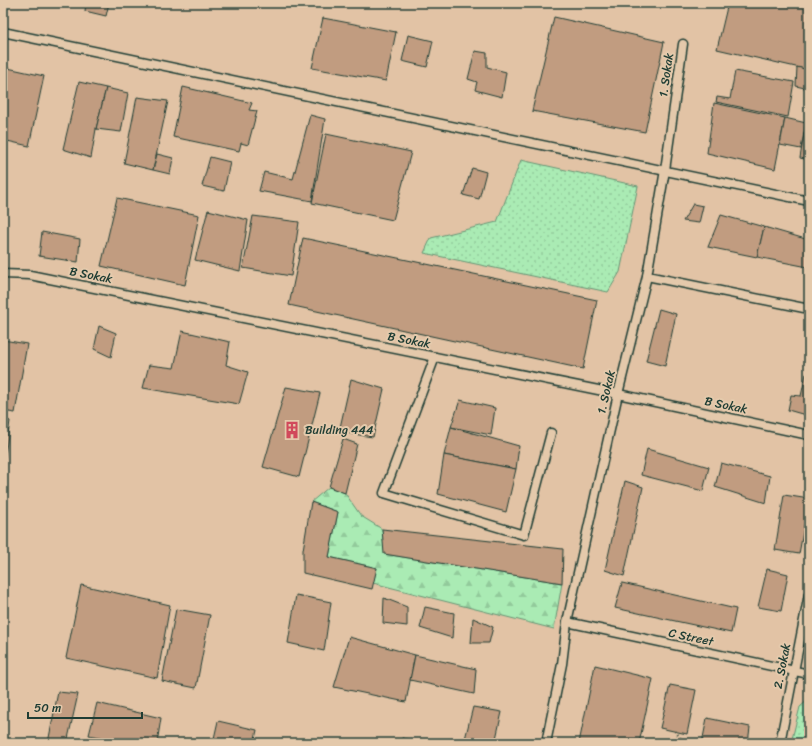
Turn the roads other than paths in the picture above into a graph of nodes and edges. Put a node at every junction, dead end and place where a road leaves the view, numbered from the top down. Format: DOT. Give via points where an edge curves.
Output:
graph roads {
  1 [pos="3,32"];
  2 [pos="683,44"];
  3 [pos="665,170"];
  4 [pos="809,200"];
  5 [pos="3,274"];
  6 [pos="647,276"];
  7 [pos="809,309"];
  8 [pos="434,357"];
  9 [pos="618,394"];
  10 [pos="551,433"];
  11 [pos="809,435"];
  12 [pos="809,594"];
  13 [pos="567,622"];
  14 [pos="793,671"];
  15 [pos="809,674"];
  16 [pos="546,743"];
  17 [pos="780,743"];
  1 -- 3 [label="lane"];
  2 -- 3 [label="lane, 1. Sokak"];
  3 -- 4 [label="lane"];
  3 -- 6 [label="lane, 1. Sokak"];
  5 -- 8 [label="lane, B Sokak" via="30,275"];
  6 -- 7 [label="lane"];
  6 -- 9 [label="lane, 1. Sokak"];
  8 -- 9 [label="lane, B Sokak"];
  8 -- 10 [label="lane" via="384,493 524,535"];
  9 -- 11 [label="lane, B Sokak"];
  9 -- 13 [label="lane, 1. Sokak"];
  12 -- 14 [label="lane, 2. Sokak"];
  13 -- 14 [label="lane, C Street"];
  13 -- 16 [label="lane, 1. Sokak" via="562,664"];
  14 -- 15 [label="lane, C Street"];
  14 -- 17 [label="lane, 2. Sokak"];
}
